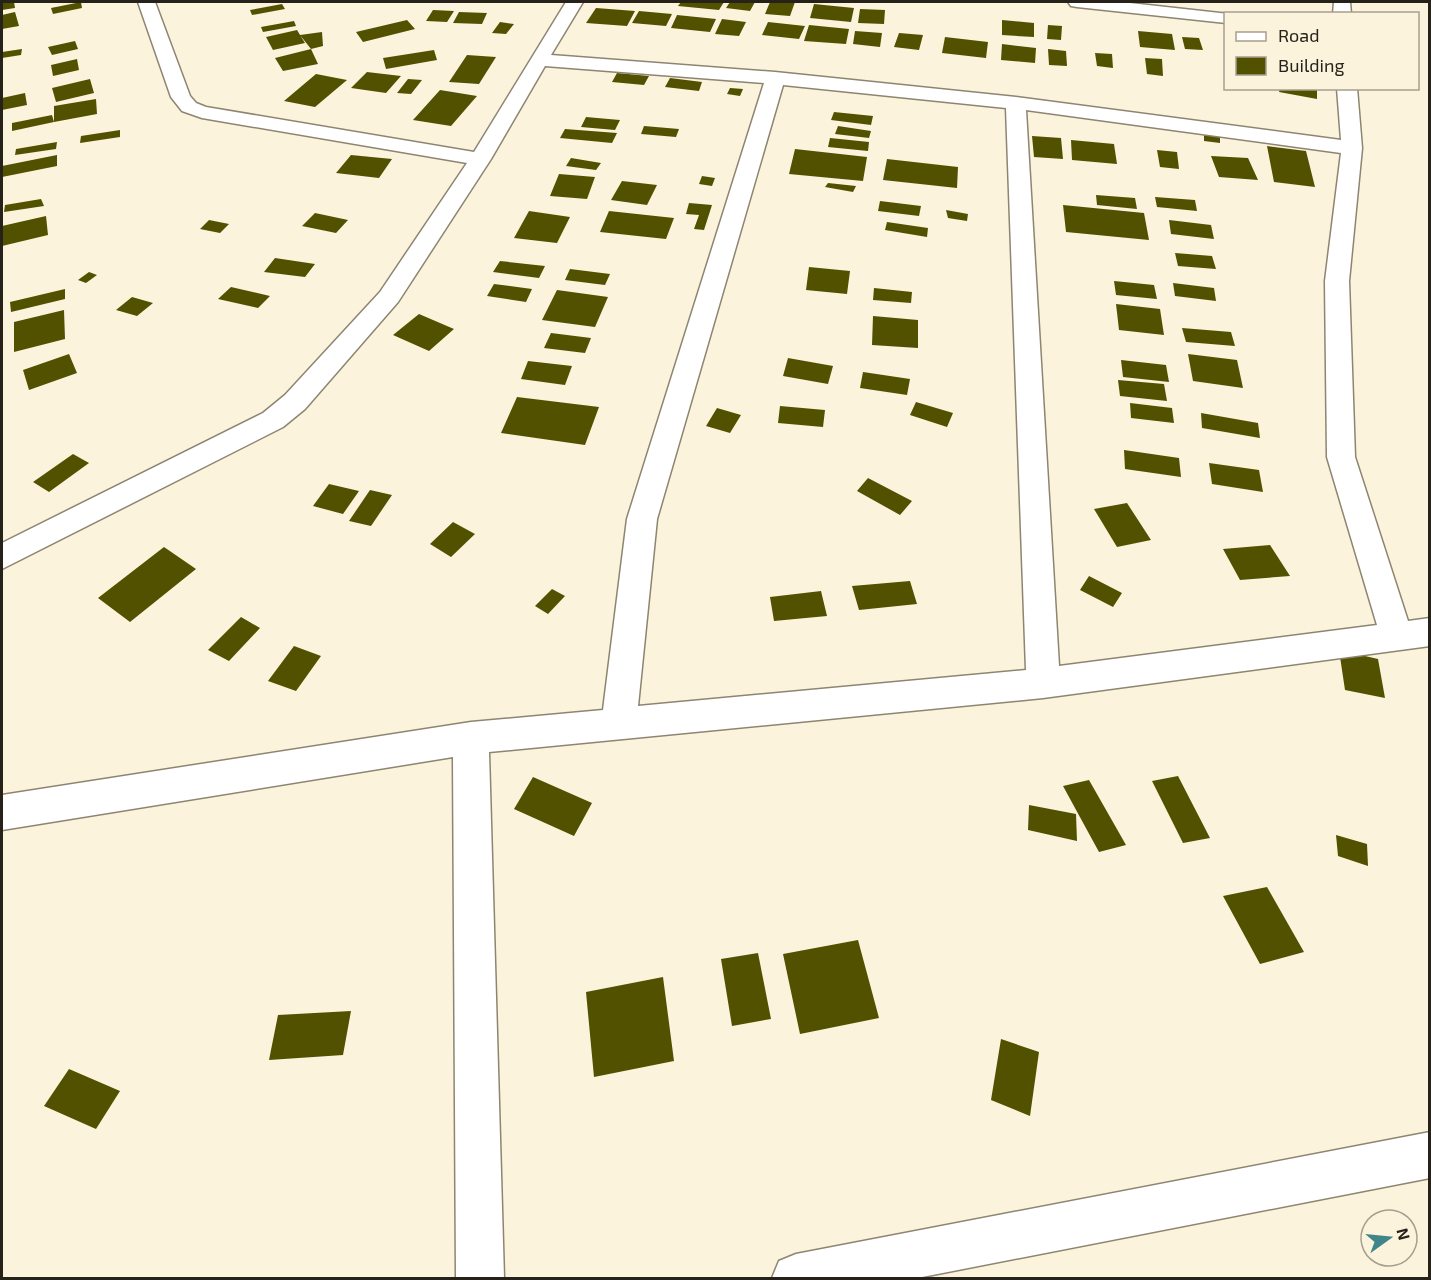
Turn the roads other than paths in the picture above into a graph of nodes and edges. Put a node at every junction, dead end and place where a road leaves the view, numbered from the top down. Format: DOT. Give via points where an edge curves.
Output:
graph roads {
  1 [pos="146,2"];
  2 [pos="574,2"];
  3 [pos="1077,2"];
  4 [pos="1224,18"];
  5 [pos="539,60"];
  6 [pos="775,78"];
  7 [pos="1347,90"];
  8 [pos="1016,103"];
  9 [pos="1352,148"];
  10 [pos="480,159"];
  11 [pos="2,557"];
  12 [pos="1413,635"];
  13 [pos="1043,683"];
  14 [pos="619,724"];
  15 [pos="471,738"];
  16 [pos="2,812"];
  17 [pos="1430,1155"];
  18 [pos="480,1278"];
  19 [pos="796,1278"];
  1 -- 10 [label="street" via="181,98 189,107"];
  2 -- 5 [label="street"];
  3 -- 4 [label="street"];
  5 -- 6 [label="street"];
  5 -- 10 [label="street"];
  6 -- 8 [label="street"];
  6 -- 14 [label="street" via="642,519"];
  7 -- 9 [label="street"];
  8 -- 9 [label="street"];
  8 -- 13 [label="street"];
  9 -- 12 [label="street" via="1337,281 1341,457"];
  10 -- 11 [label="street" via="389,297 288,408 273,420"];
  12 -- 13 [label="street"];
  13 -- 14 [label="street"];
  14 -- 15 [label="street"];
  15 -- 16 [label="street"];
  15 -- 18 [label="street"];
  17 -- 19 [label="street"];
}
